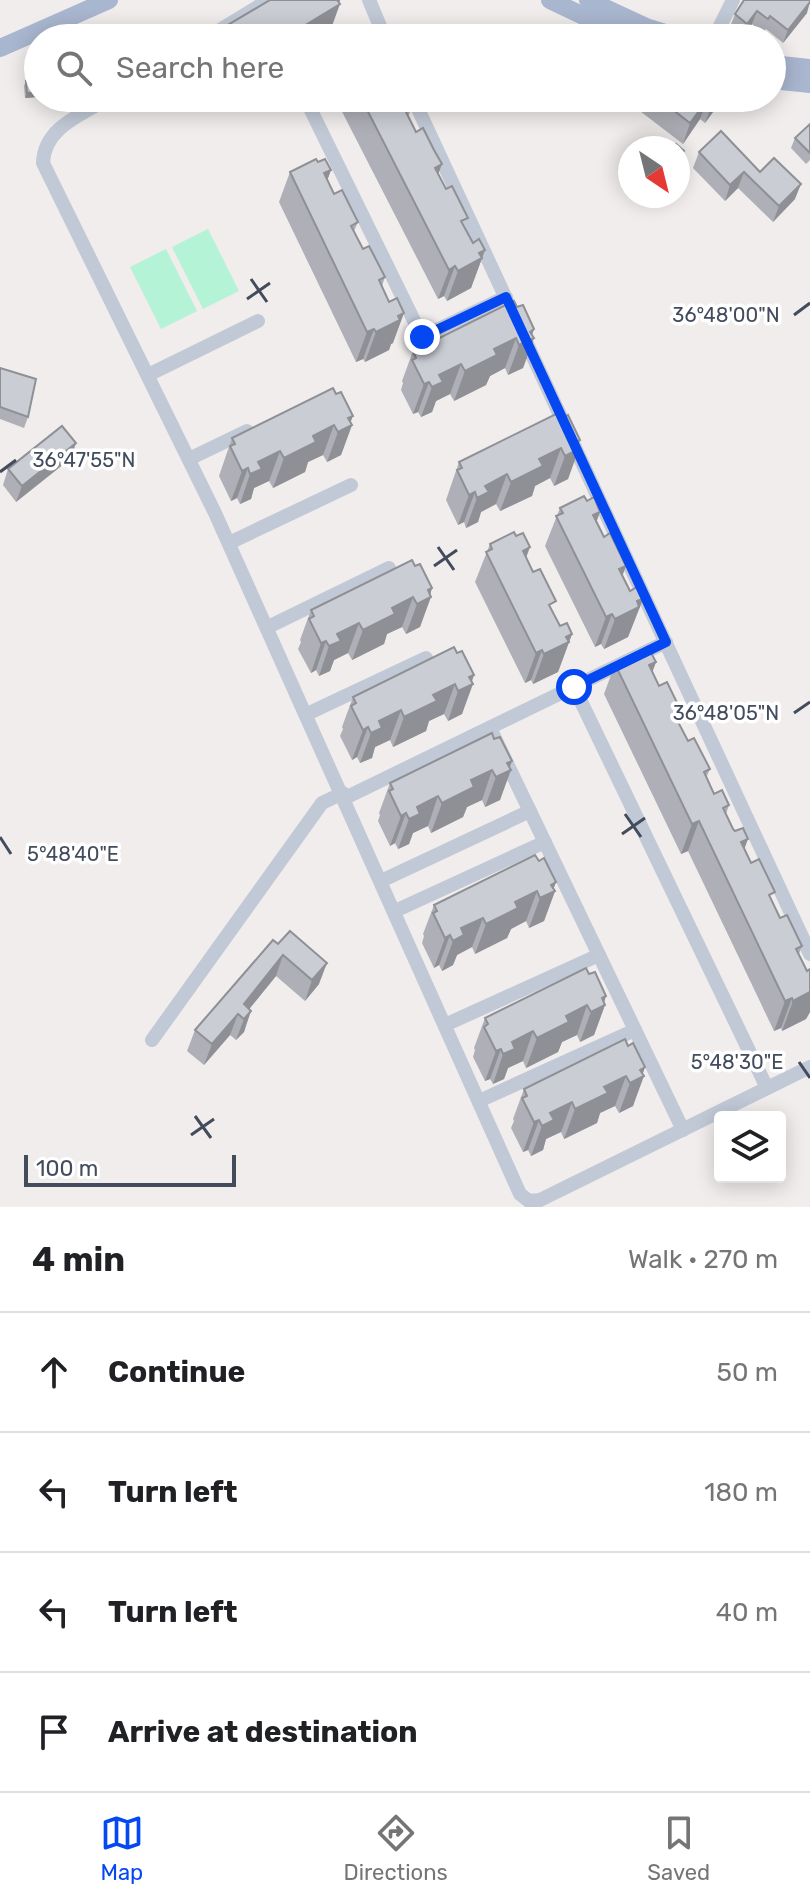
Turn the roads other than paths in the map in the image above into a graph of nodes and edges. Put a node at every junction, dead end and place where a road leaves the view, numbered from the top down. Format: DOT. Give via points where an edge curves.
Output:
graph roads {
  1 [pos="109,0"];
  2 [pos="269,0"];
  3 [pos="369,0"];
  4 [pos="550,0"];
  5 [pos="733,0"];
  6 [pos="598,2"];
  7 [pos="55,24"];
  8 [pos="230,24"];
  9 [pos="378,24"];
  10 [pos="601,24"];
  11 [pos="640,24"];
  12 [pos="721,24"];
  13 [pos="24,38"];
  14 [pos="0,48"];
  15 [pos="786,65"];
  16 [pos="810,68"];
  17 [pos="786,81"];
  18 [pos="810,84"];
  19 [pos="87,112"];
  20 [pos="312,112"];
  21 [pos="420,112"];
  22 [pos="506,297"];
  23 [pos="258,321"];
  24 [pos="148,375"];
  25 [pos="259,425"];
  26 [pos="189,459"];
  27 [pos="351,485"];
  28 [pos="229,543"];
  29 [pos="389,568"];
  30 [pos="268,627"];
  31 [pos="666,642"];
  32 [pos="426,658"];
  33 [pos="574,687"];
  34 [pos="307,714"];
  35 [pos="490,728"];
  36 [pos="344,796"];
  37 [pos="530,811"];
  38 [pos="545,842"];
  39 [pos="381,881"];
  40 [pos="395,911"];
  41 [pos="810,954"];
  42 [pos="599,955"];
  43 [pos="445,1025"];
  44 [pos="635,1030"];
  45 [pos="152,1040"];
  46 [pos="810,1067"];
  47 [pos="767,1088"];
  48 [pos="479,1101"];
  49 [pos="683,1130"];
  1 -- 7 [label="main road"];
  2 -- 8 [label="street"];
  3 -- 9 [label="street"];
  4 -- 10 [label="main road"];
  5 -- 12 [label="street"];
  6 -- 11 [label="main road"];
  13 -- 14 [label="main road"];
  15 -- 16 [label="main road"];
  17 -- 18 [label="main road"];
  19 -- 24 [label="street" via="53,133 43,163"];
  20 -- 22 [label="street" via="422,337"];
  21 -- 22 [label="street"];
  22 -- 31 [label="street"];
  23 -- 24 [label="street"];
  24 -- 26 [label="street"];
  25 -- 26 [label="street"];
  26 -- 28 [label="street"];
  27 -- 28 [label="street"];
  28 -- 30 [label="street"];
  29 -- 30 [label="street"];
  30 -- 34 [label="street"];
  31 -- 33 [label="street"];
  31 -- 41 [label="street"];
  32 -- 34 [label="street"];
  33 -- 35 [label="street"];
  33 -- 47 [label="street"];
  34 -- 36 [label="street"];
  35 -- 36 [label="street"];
  35 -- 37 [label="street"];
  36 -- 39 [label="street"];
  36 -- 45 [label="street" via="322,803"];
  37 -- 38 [label="street"];
  37 -- 39 [label="street"];
  38 -- 40 [label="street"];
  38 -- 42 [label="street"];
  39 -- 40 [label="street"];
  40 -- 43 [label="street"];
  42 -- 43 [label="street"];
  42 -- 44 [label="street"];
  43 -- 48 [label="street"];
  44 -- 48 [label="street"];
  44 -- 49 [label="street"];
  46 -- 47 [label="street"];
  47 -- 49 [label="street"];
  48 -- 49 [label="street" via="520,1194 529,1201"];
}
